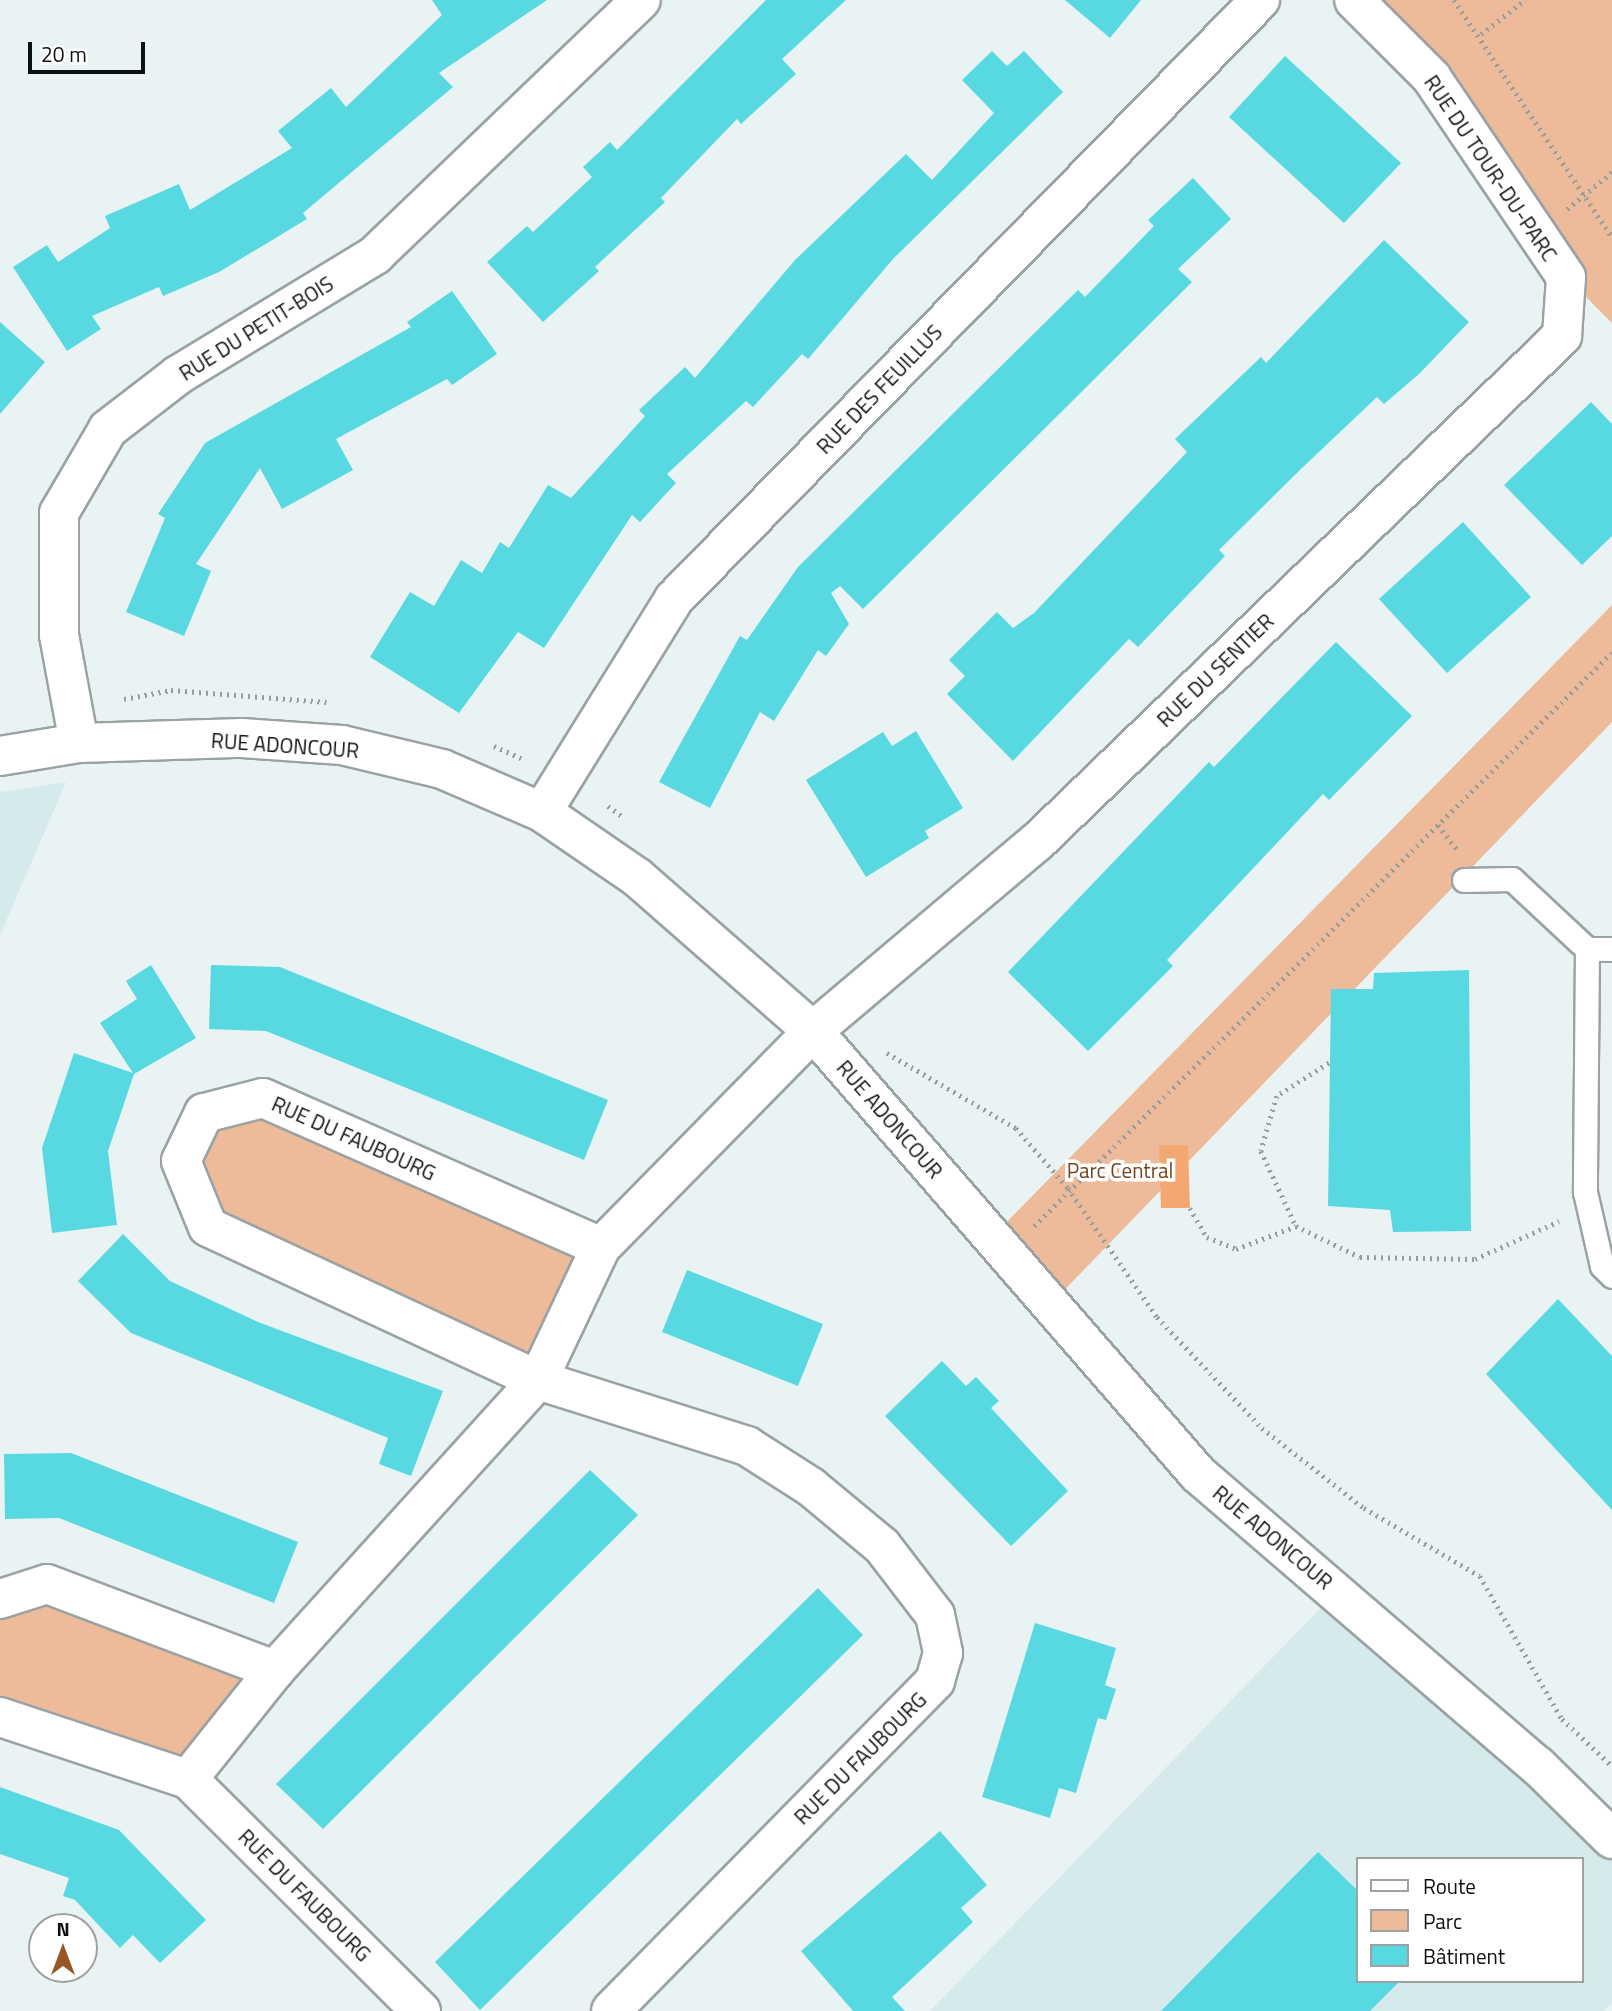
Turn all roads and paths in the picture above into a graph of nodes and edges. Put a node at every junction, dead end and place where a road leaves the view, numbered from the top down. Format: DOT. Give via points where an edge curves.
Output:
graph roads {
  1 [pos="641,0"];
  2 [pos="1260,0"];
  3 [pos="1354,0"];
  4 [pos="1454,0"];
  5 [pos="1525,0"];
  6 [pos="1481,34"];
  7 [pos="1612,172"];
  8 [pos="1587,193"];
  9 [pos="1537,235"];
  10 [pos="1612,237"];
  11 [pos="1566,277"];
  12 [pos="1612,652"];
  13 [pos="79,743"];
  14 [pos="0,756"];
  15 [pos="542,812"];
  16 [pos="1464,880"];
  17 [pos="1587,949"];
  18 [pos="1612,949"];
  19 [pos="813,1031"];
  20 [pos="1329,1063"];
  21 [pos="1190,1208"];
  22 [pos="1561,1215"];
  23 [pos="1296,1226"];
  24 [pos="601,1247"];
  25 [pos="1007,1255"];
  26 [pos="1612,1276"];
  27 [pos="538,1380"];
  28 [pos="0,1599"];
  29 [pos="275,1670"];
  30 [pos="0,1717"];
  31 [pos="188,1779"];
  32 [pos="1612,1839"];
  33 [pos="421,2011"];
  34 [pos="611,2011"];
  1 -- 13 [label="street, RUE DU PETIT-BOIS" via="375,255 178,375 108,429 59,513 59,635"];
  2 -- 15 [label="street, RUE DES FEUILLUS" via="674,598"];
  3 -- 9 [label="street, RUE DU TOUR-DU-PARC" via="1432,78"];
  4 -- 6 [label="path"];
  5 -- 6 [label="path"];
  6 -- 8 [label="path"];
  7 -- 8 [label="path"];
  8 -- 9 [label="path"];
  8 -- 10 [label="path"];
  9 -- 11 [label="street, RUE DU TOUR-DU-PARC"];
  11 -- 19 [label="street, RUE DU SENTIER" via="1562,336 1037,842"];
  12 -- 25 [label="path"];
  13 -- 14 [label="street, RUE ADONCOUR"];
  13 -- 15 [label="street, RUE ADONCOUR" via="242,738 342,745 442,769"];
  15 -- 19 [label="street, RUE ADONCOUR" via="638,878"];
  16 -- 17 [label="lane" via="1512,879"];
  17 -- 18 [label="lane"];
  17 -- 26 [label="lane" via="1585,1192 1602,1266"];
  19 -- 24 [label="street"];
  19 -- 25 [label="street, RUE ADONCOUR"];
  20 -- 23 [label="path" via="1277,1096 1261,1151"];
  21 -- 23 [label="path" via="1207,1237 1236,1249"];
  22 -- 23 [label="path" via="1556,1227 1475,1259 1360,1256"];
  24 -- 27 [label="street"];
  24 -- 27 [label="street, RUE DU FAUBOURG" via="263,1098 204,1113 181,1161 208,1227"];
  25 -- 32 [label="street, RUE ADONCOUR" via="1198,1474 1517,1748"];
  27 -- 29 [label="street"];
  27 -- 34 [label="street, RUE DU FAUBOURG" via="747,1446 811,1487 882,1546 935,1615 943,1653 935,1681"];
  28 -- 29 [label="street" via="47,1584"];
  29 -- 31 [label="street"];
  30 -- 31 [label="street, RUE DU FAUBOURG"];
  31 -- 33 [label="street, RUE DU FAUBOURG"];
}
